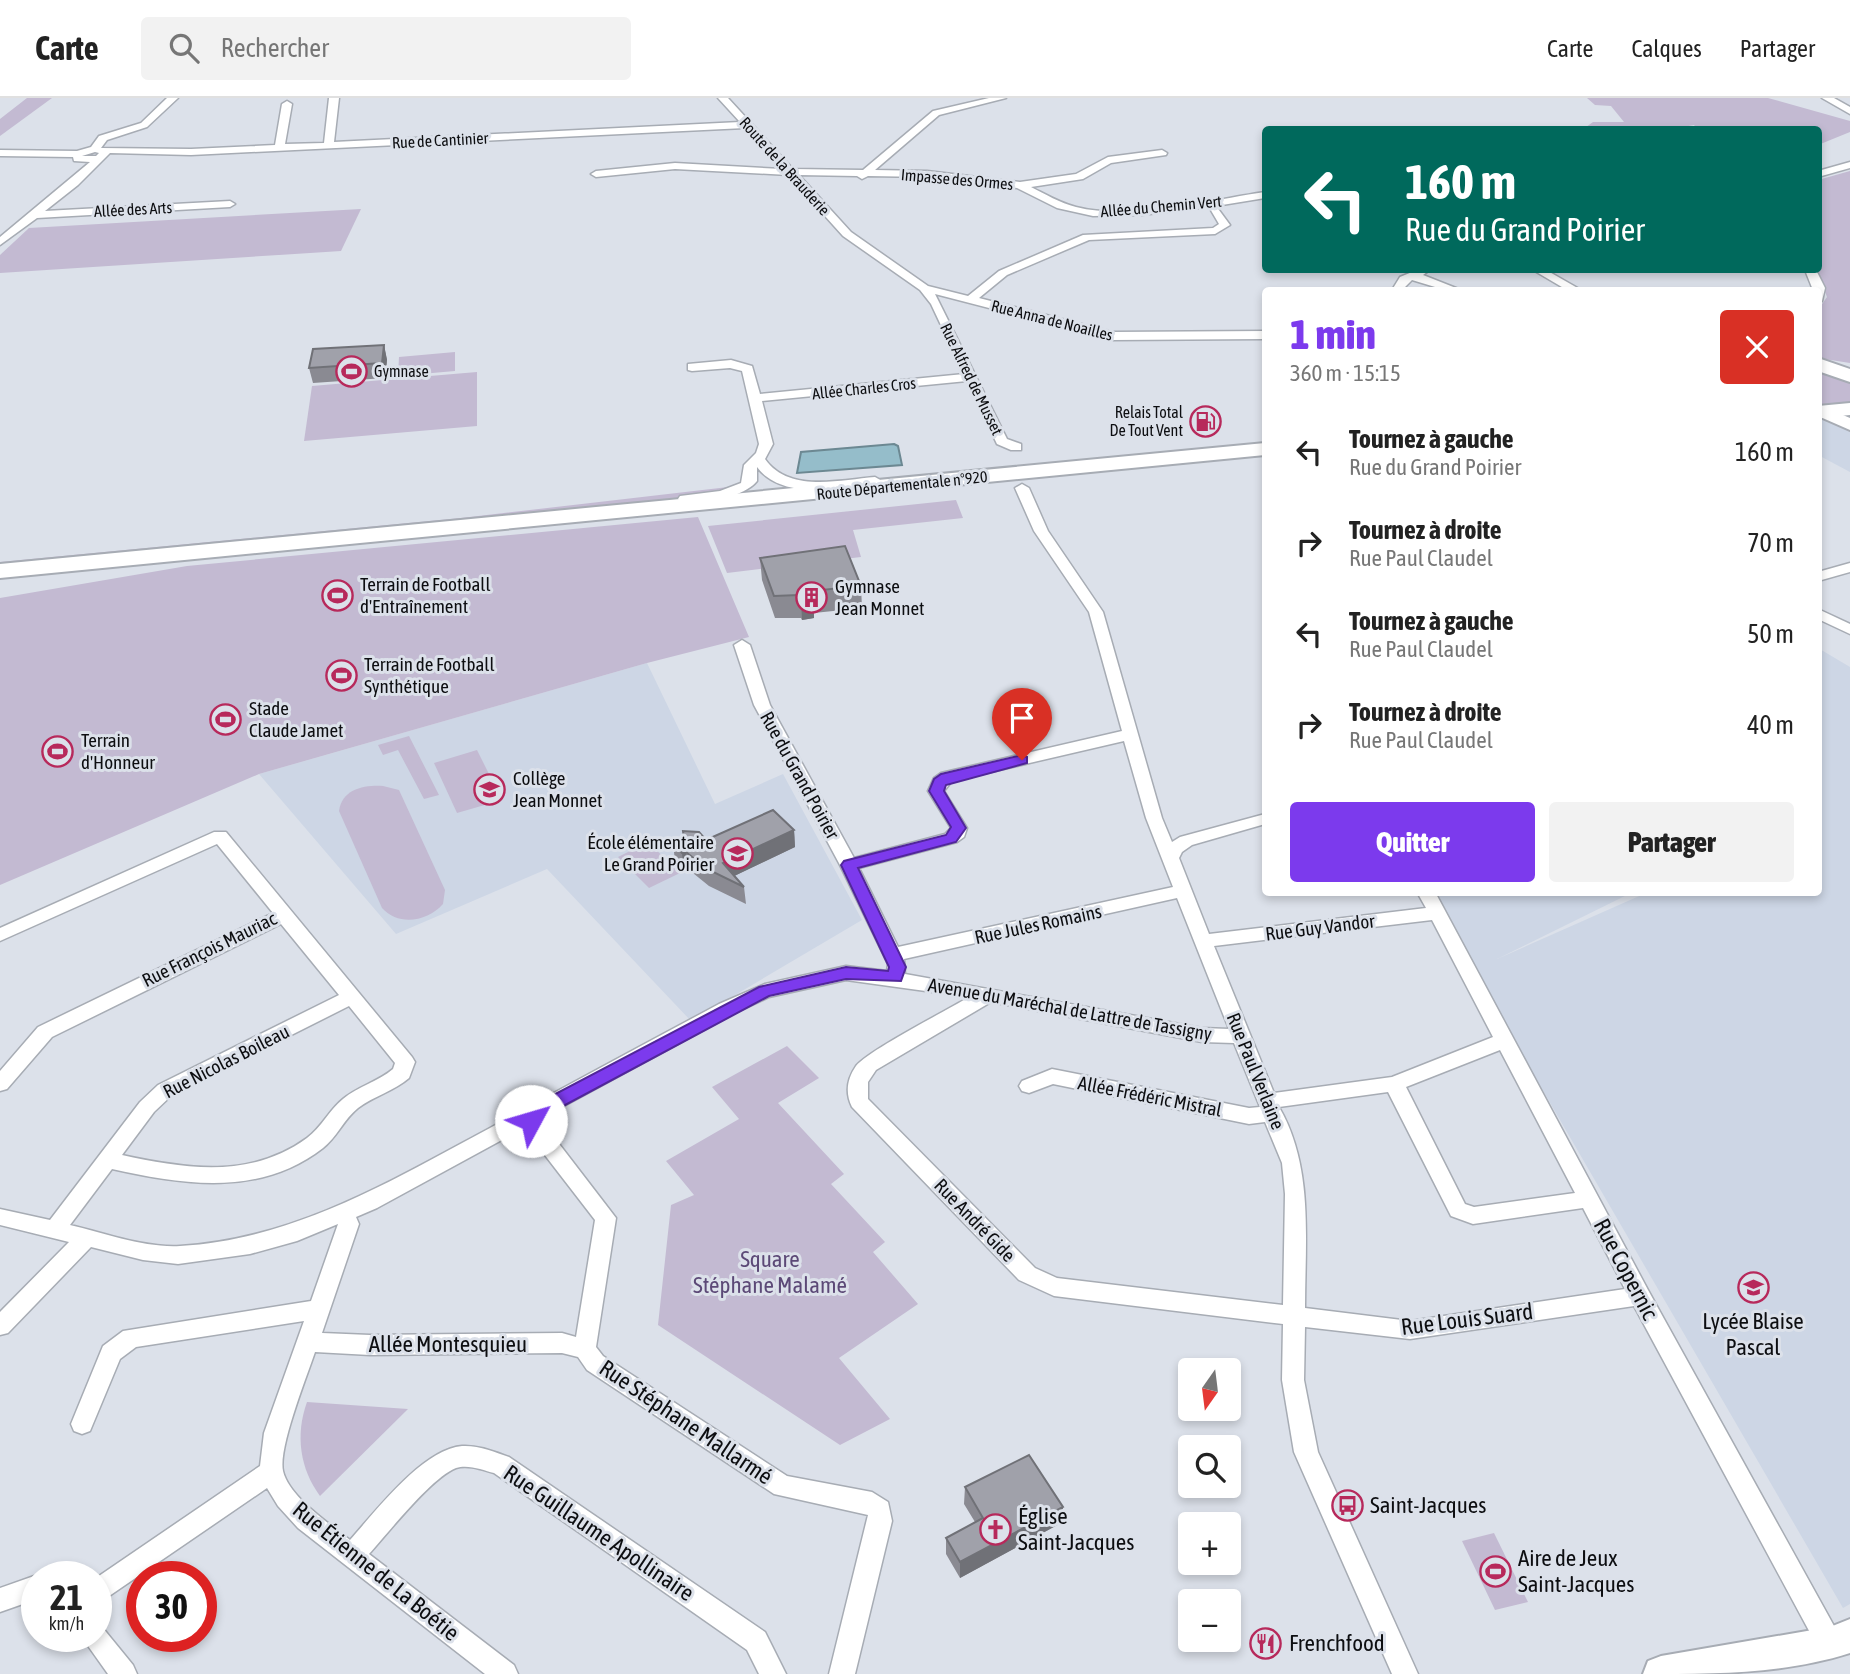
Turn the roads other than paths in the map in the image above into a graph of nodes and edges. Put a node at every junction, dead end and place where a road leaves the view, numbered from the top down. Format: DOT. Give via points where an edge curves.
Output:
graph roads {
  1 [pos="173,98"];
  2 [pos="334,98"];
  3 [pos="1001,98"];
  4 [pos="1828,98"];
  5 [pos="730,101"];
  6 [pos="287,104"];
  7 [pos="1850,111"];
  8 [pos="747,125"];
  9 [pos="329,145"];
  10 [pos="280,147"];
  11 [pos="0,153"];
  12 [pos="100,153"];
  13 [pos="1162,153"];
  14 [pos="82,161"];
  15 [pos="1850,165"];
  16 [pos="788,171"];
  17 [pos="866,172"];
  18 [pos="1822,173"];
  19 [pos="596,174"];
  20 [pos="823,175"];
  21 [pos="800,184"];
  22 [pos="1020,185"];
  23 [pos="1262,195"];
  24 [pos="230,204"];
  25 [pos="1213,208"];
  26 [pos="36,215"];
  27 [pos="847,234"];
  28 [pos="0,242"];
  29 [pos="1420,273"];
  30 [pos="1544,273"];
  31 [pos="1413,276"];
  32 [pos="1399,287"];
  33 [pos="1446,287"];
  34 [pos="1570,287"];
  35 [pos="924,288"];
  36 [pos="956,295"];
  37 [pos="971,299"];
  38 [pos="936,303"];
  39 [pos="1262,335"];
  40 [pos="692,367"];
  41 [pos="972,377"];
  42 [pos="756,398"];
  43 [pos="1850,409"];
  44 [pos="1822,412"];
  45 [pos="1822,412"];
  46 [pos="1850,425"];
  47 [pos="1016,447"];
  48 [pos="1262,449"];
  49 [pos="758,459"];
  50 [pos="983,477"];
  51 [pos="1022,488"];
  52 [pos="539,520"];
  53 [pos="1850,568"];
  54 [pos="0,571"];
  55 [pos="1822,576"];
  56 [pos="1822,615"];
  57 [pos="1850,630"];
  58 [pos="741,645"];
  59 [pos="1130,734"];
  60 [pos="1262,820"];
  61 [pos="1171,856"];
  62 [pos="849,865"];
  63 [pos="1184,891"];
  64 [pos="1428,896"];
  65 [pos="1435,913"];
  66 [pos="284,915"];
  67 [pos="0,934"];
  68 [pos="1205,942"];
  69 [pos="891,955"];
  70 [pos="895,977"];
  71 [pos="988,995"];
  72 [pos="352,997"];
  73 [pos="1242,1037"];
  74 [pos="1504,1041"];
  75 [pos="0,1084"];
  76 [pos="1394,1084"];
  77 [pos="1029,1086"];
  78 [pos="1270,1107"];
  79 [pos="527,1117"];
  80 [pos="108,1160"];
  81 [pos="1589,1199"];
  82 [pos="344,1215"];
  83 [pos="0,1217"];
  84 [pos="55,1230"];
  85 [pos="87,1238"];
  86 [pos="1640,1296"];
  87 [pos="321,1308"];
  88 [pos="1293,1317"];
  89 [pos="0,1326"];
  90 [pos="309,1342"];
  91 [pos="586,1349"];
  92 [pos="82,1424"];
  93 [pos="271,1472"];
  94 [pos="351,1556"];
  95 [pos="112,1582"];
  96 [pos="21,1593"];
  97 [pos="0,1600"];
  98 [pos="1840,1640"];
  99 [pos="106,1652"];
  100 [pos="124,1674"];
  101 [pos="505,1674"];
  102 [pos="773,1674"];
  103 [pos="842,1674"];
  104 [pos="1405,1674"];
  105 [pos="1661,1674"];
  1 -- 12 [label="street" via="144,125 103,138"];
  2 -- 9 [label="street"];
  3 -- 17 [label="street" via="936,113"];
  4 -- 7 [label="street"];
  5 -- 8 [label="street, Route de la Brauderie"];
  6 -- 10 [label="street"];
  8 -- 9 [label="street, Rue de Cantinier"];
  8 -- 16 [label="street, Route de la Brauderie"];
  9 -- 10 [label="street, Rue de Cantinier"];
  10 -- 12 [label="street, Rue de Cantinier"];
  11 -- 14 [label="street"];
  12 -- 14 [label="street"];
  12 -- 14 [label="street"];
  13 -- 22 [label="street, Impasse des Ormes" via="1108,160 1079,177"];
  14 -- 26 [label="street" via="74,183"];
  15 -- 18 [label="street"];
  16 -- 19 [label="street" via="675,166"];
  16 -- 20 [label="street"];
  16 -- 21 [label="street, Route de la Brauderie"];
  17 -- 20 [label="street" via="863,176"];
  17 -- 22 [label="street, Impasse des Ormes"];
  20 -- 21 [label="street"];
  21 -- 27 [label="street, Route de la Brauderie"];
  22 -- 23 [label="street, Allée du Chemin Vert" via="1092,213"];
  24 -- 26 [label="street, Allée des Arts"];
  25 -- 37 [label="street" via="1225,225 1215,231 1087,237 1003,272"];
  26 -- 28 [label="street"];
  27 -- 35 [label="street, Rue Alfred de Musset"];
  29 -- 31 [label="street"];
  30 -- 34 [label="street"];
  31 -- 32 [label="street"];
  31 -- 33 [label="street"];
  35 -- 36 [label="street, Rue Anna de Noailles"];
  35 -- 38 [label="street, Rue Alfred de Musset"];
  36 -- 37 [label="street, Rue Anna de Noailles"];
  36 -- 38 [label="street, Rue Alfred de Musset"];
  37 -- 39 [label="street, Rue Anna de Noailles" via="1113,336"];
  38 -- 41 [label="street, Rue Alfred de Musset"];
  40 -- 42 [label="street" via="745,367"];
  41 -- 42 [label="street, Allée Charles Cros"];
  41 -- 47 [label="street, Rue Alfred de Musset" via="1002,441"];
  42 -- 49 [label="street" via="766,444"];
  43 -- 44 [label="main road"];
  45 -- 46 [label="street"];
  48 -- 50 [label="main road, Route Départementale n°920"];
  49 -- 50 [label="street" via="772,475 805,484"];
  49 -- 52 [label="street" via="751,465 750,483 734,492"];
  50 -- 52 [label="main road, Route Départementale n°920"];
  51 -- 59 [label="street, Rue Paul Verlaine" via="1041,531 1096,612"];
  52 -- 54 [label="main road, Route Départementale n°920"];
  53 -- 55 [label="street"];
  56 -- 57 [label="street"];
  58 -- 62 [label="street, Rue du Grand Poirier" via="762,705"];
  59 -- 61 [label="street, Rue Paul Verlaine" via="1154,818"];
  59 -- 62 [label="street" via="947,777 936,791 958,833"];
  60 -- 61 [label="street" via="1186,841"];
  61 -- 63 [label="street, Rue Paul Verlaine"];
  62 -- 69 [label="street, Rue du Grand Poirier"];
  63 -- 68 [label="street, Rue Paul Verlaine"];
  63 -- 69 [label="street, Rue Jules Romains"];
  64 -- 65 [label="street, Rue Copernic"];
  65 -- 68 [label="street, Rue Guy Vandor"];
  65 -- 74 [label="street, Rue Copernic"];
  66 -- 67 [label="street, Rue François Mauriac" via="219,836"];
  66 -- 72 [label="street"];
  66 -- 75 [label="street, Rue François Mauriac" via="45,1032"];
  68 -- 73 [label="street, Rue Paul Verlaine"];
  69 -- 70 [label="street, Rue du Grand Poirier" via="898,967"];
  70 -- 71 [label="street, Avenue du Maréchal de Lattre de Tassigny"];
  70 -- 79 [label="street, Avenue du Maréchal de Lattre de Tassigny" via="846,973 765,991"];
  71 -- 73 [label="street, Avenue du Maréchal de Lattre de Tassigny" via="1202,1035"];
  71 -- 88 [label="street, Rue André Gide" via="869,1065 857,1083 859,1102 1027,1274 1041,1282"];
  72 -- 80 [label="street, Rue Nicolas Boileau" via="165,1090 146,1107"];
  72 -- 80 [label="street" via="405,1067 397,1077 347,1105 316,1143 276,1167 230,1177 169,1174"];
  73 -- 78 [label="street, Rue Paul Verlaine"];
  74 -- 76 [label="street, Allée Frédéric Mistral"];
  74 -- 81 [label="street, Rue Copernic"];
  76 -- 78 [label="street, Allée Frédéric Mistral"];
  76 -- 81 [label="street" via="1458,1210 1473,1216"];
  77 -- 78 [label="street, Allée Frédéric Mistral" via="1052,1076 1249,1116"];
  78 -- 88 [label="street, Rue Paul Verlaine" via="1294,1179"];
  79 -- 82 [label="street, Avenue du Maréchal de Lattre de Tassigny"];
  79 -- 91 [label="street, Rue Stéphane Mallarmé" via="606,1218"];
  80 -- 84 [label="street, Rue Nicolas Boileau"];
  81 -- 86 [label="street, Rue Copernic"];
  82 -- 85 [label="street, Avenue du Maréchal de Lattre de Tassigny" via="250,1245 178,1255"];
  82 -- 87 [label="street" via="349,1224"];
  83 -- 84 [label="street, Avenue du Maréchal de Lattre de Tassigny"];
  84 -- 85 [label="street, Avenue du Maréchal de Lattre de Tassigny"];
  85 -- 89 [label="street"];
  86 -- 88 [label="street, Rue Louis Suard" via="1410,1330"];
  86 -- 98 [label="street, Rue Copernic"];
  87 -- 90 [label="street"];
  87 -- 92 [label="street" via="131,1338 111,1353"];
  88 -- 104 [label="street, Rue Paul Verlaine" via="1295,1405 1306,1452"];
  90 -- 91 [label="street, Allée Montesquieu" via="562,1343"];
  90 -- 93 [label="street" via="276,1433"];
  91 -- 103 [label="street, Rue Stéphane Mallarmé" via="595,1363 782,1486 872,1503 880,1510"];
  93 -- 94 [label="street, Rue Étienne de La Boétie" via="286,1499"];
  93 -- 95 [label="street"];
  94 -- 101 [label="street, Rue Étienne de La Boétie"];
  94 -- 102 [label="street, Rue Guillaume Apollinaire" via="435,1471 452,1458 474,1456 501,1465 756,1641"];
  96 -- 97 [label="street"];
  98 -- 105 [label="street"];
  99 -- 100 [label="street"];
}
